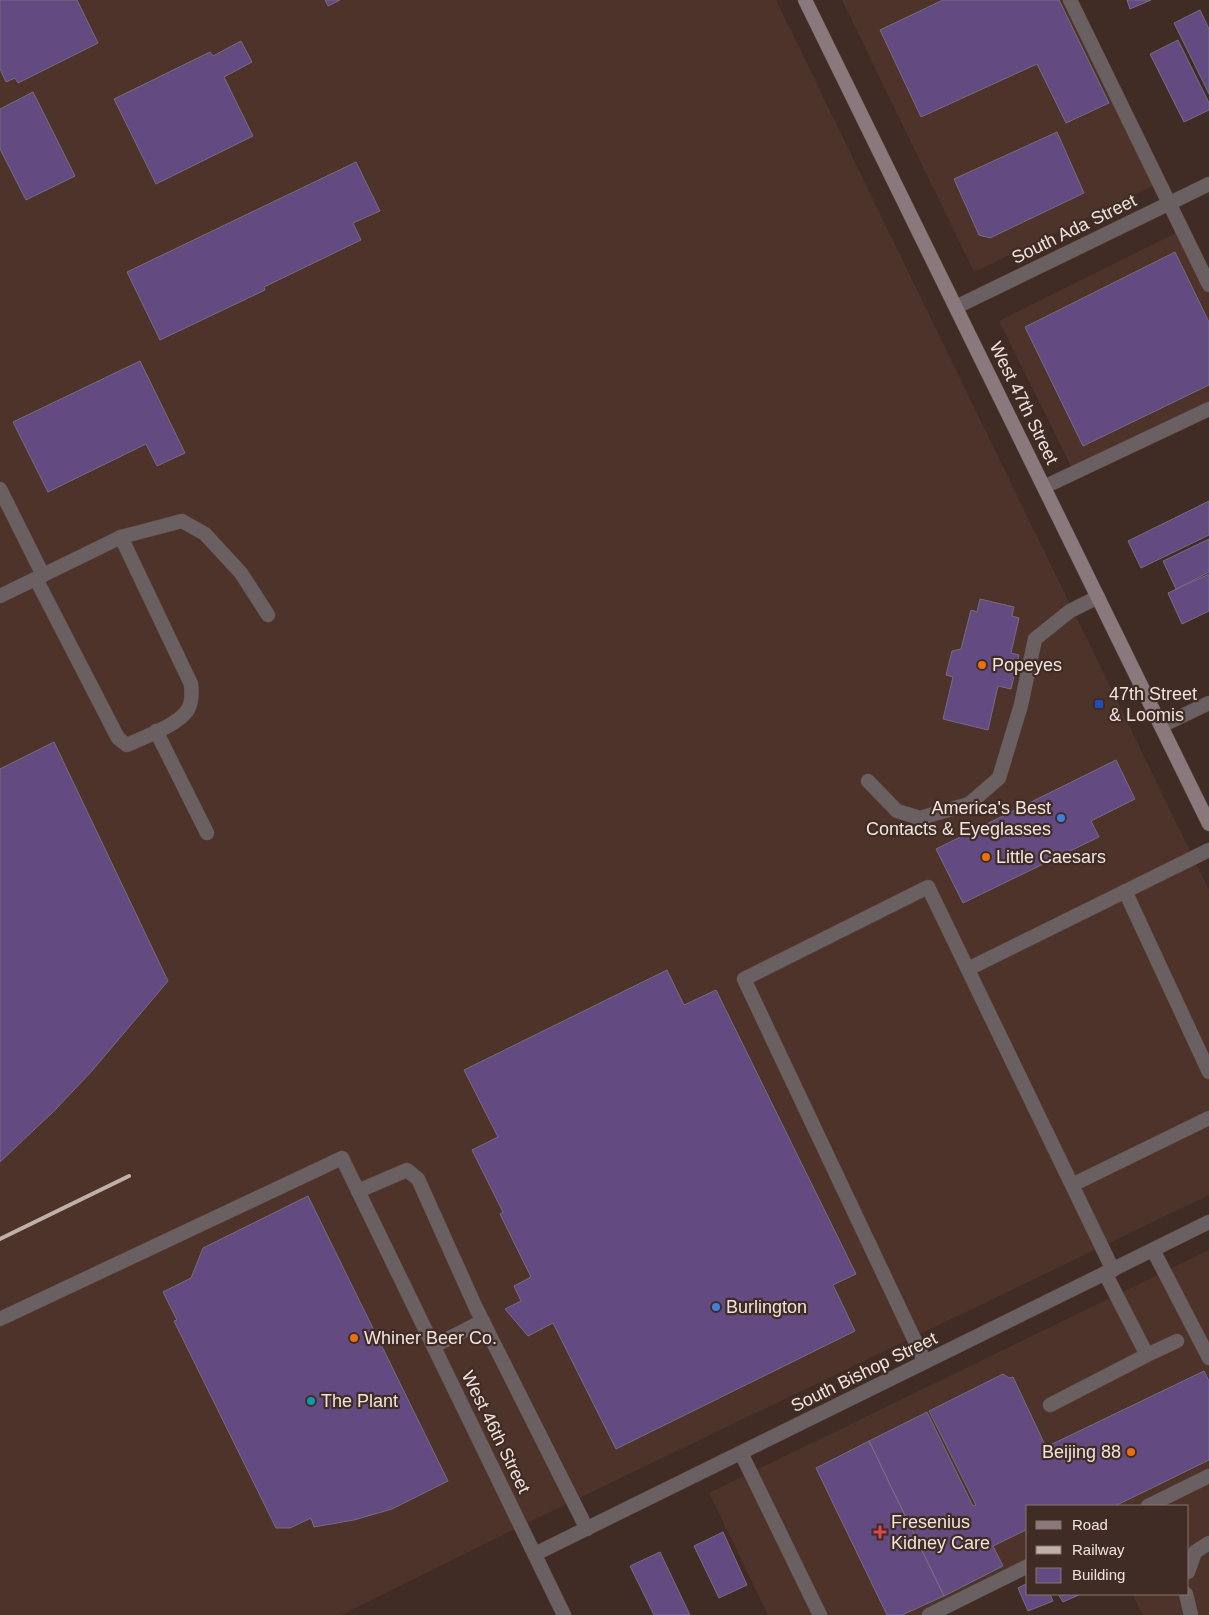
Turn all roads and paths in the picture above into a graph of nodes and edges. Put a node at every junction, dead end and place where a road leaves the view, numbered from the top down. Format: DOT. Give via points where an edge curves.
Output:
graph roads {
  1 [pos="805,0"];
  2 [pos="1070,0"];
  3 [pos="1209,184"];
  4 [pos="1169,203"];
  5 [pos="1209,285"];
  6 [pos="956,307"];
  7 [pos="1209,409"];
  8 [pos="1044,487"];
  9 [pos="0,489"];
  10 [pos="121,537"];
  11 [pos="39,577"];
  12 [pos="0,596"];
  13 [pos="1098,597"];
  14 [pos="268,615"];
  15 [pos="1209,703"];
  16 [pos="1161,726"];
  17 [pos="156,731"];
  18 [pos="868,781"];
  19 [pos="1209,824"];
  20 [pos="207,833"];
  21 [pos="1209,850"];
  22 [pos="1126,891"];
  23 [pos="968,969"];
  24 [pos="1209,1072"];
  25 [pos="1209,1118"];
  26 [pos="1072,1185"];
  27 [pos="358,1191"];
  28 [pos="1209,1222"];
  29 [pos="1153,1250"];
  30 [pos="1109,1271"];
  31 [pos="0,1319"];
  32 [pos="483,1320"];
  33 [pos="1177,1341"];
  34 [pos="434,1346"];
  35 [pos="1207,1349"];
  36 [pos="1147,1355"];
  37 [pos="925,1362"];
  38 [pos="1050,1405"];
  39 [pos="741,1453"];
  40 [pos="1209,1476"];
  41 [pos="1150,1505"];
  42 [pos="587,1529"];
  43 [pos="1209,1543"];
  44 [pos="535,1554"];
  45 [pos="1026,1567"];
  46 [pos="1189,1569"];
  47 [pos="1186,1595"];
  48 [pos="564,1615"];
  49 [pos="820,1615"];
  50 [pos="929,1615"];
  51 [pos="1191,1615"];
  1 -- 6 [label="main road, West 47th Street"];
  2 -- 4 [label="street"];
  3 -- 4 [label="street, South Ada Street"];
  4 -- 5 [label="street"];
  4 -- 6 [label="street, South Ada Street"];
  6 -- 8 [label="main road, West 47th Street"];
  7 -- 8 [label="street"];
  8 -- 13 [label="main road, West 47th Street"];
  9 -- 11 [label="street"];
  10 -- 11 [label="street"];
  10 -- 14 [label="street" via="182,521 205,534 235,566"];
  10 -- 17 [label="street" via="191,684 188,711"];
  11 -- 12 [label="street"];
  11 -- 17 [label="street" via="118,738 127,745"];
  13 -- 16 [label="main road, West 47th Street"];
  13 -- 18 [label="street" via="1070,612 1035,639 1021,705 999,778 969,804 920,818 897,811"];
  15 -- 16 [label="street"];
  16 -- 19 [label="main road, West 47th Street"];
  17 -- 20 [label="street"];
  21 -- 22 [label="street"];
  22 -- 23 [label="street"];
  22 -- 24 [label="street"];
  23 -- 26 [label="street"];
  23 -- 37 [label="street" via="928,887 744,980"];
  25 -- 26 [label="street"];
  26 -- 30 [label="street"];
  27 -- 31 [label="street, West 46th Street" via="342,1158"];
  27 -- 32 [label="street" via="407,1170 418,1179"];
  27 -- 34 [label="street, West 46th Street"];
  28 -- 29 [label="street, South Bishop Street"];
  29 -- 30 [label="street, South Bishop Street"];
  29 -- 35 [label="street"];
  30 -- 36 [label="street"];
  30 -- 37 [label="street, South Bishop Street"];
  32 -- 34 [label="street"];
  32 -- 42 [label="street"];
  33 -- 36 [label="street"];
  34 -- 44 [label="street, West 46th Street"];
  36 -- 38 [label="street"];
  37 -- 39 [label="street, South Bishop Street"];
  39 -- 42 [label="street, South Bishop Street"];
  39 -- 49 [label="street"];
  40 -- 41 [label="street"];
  42 -- 44 [label="street, South Bishop Street"];
  43 -- 46 [label="street" via="1195,1552"];
  44 -- 48 [label="street, West 46th Street"];
  45 -- 50 [label="street"];
  47 -- 51 [label="street"];
}
